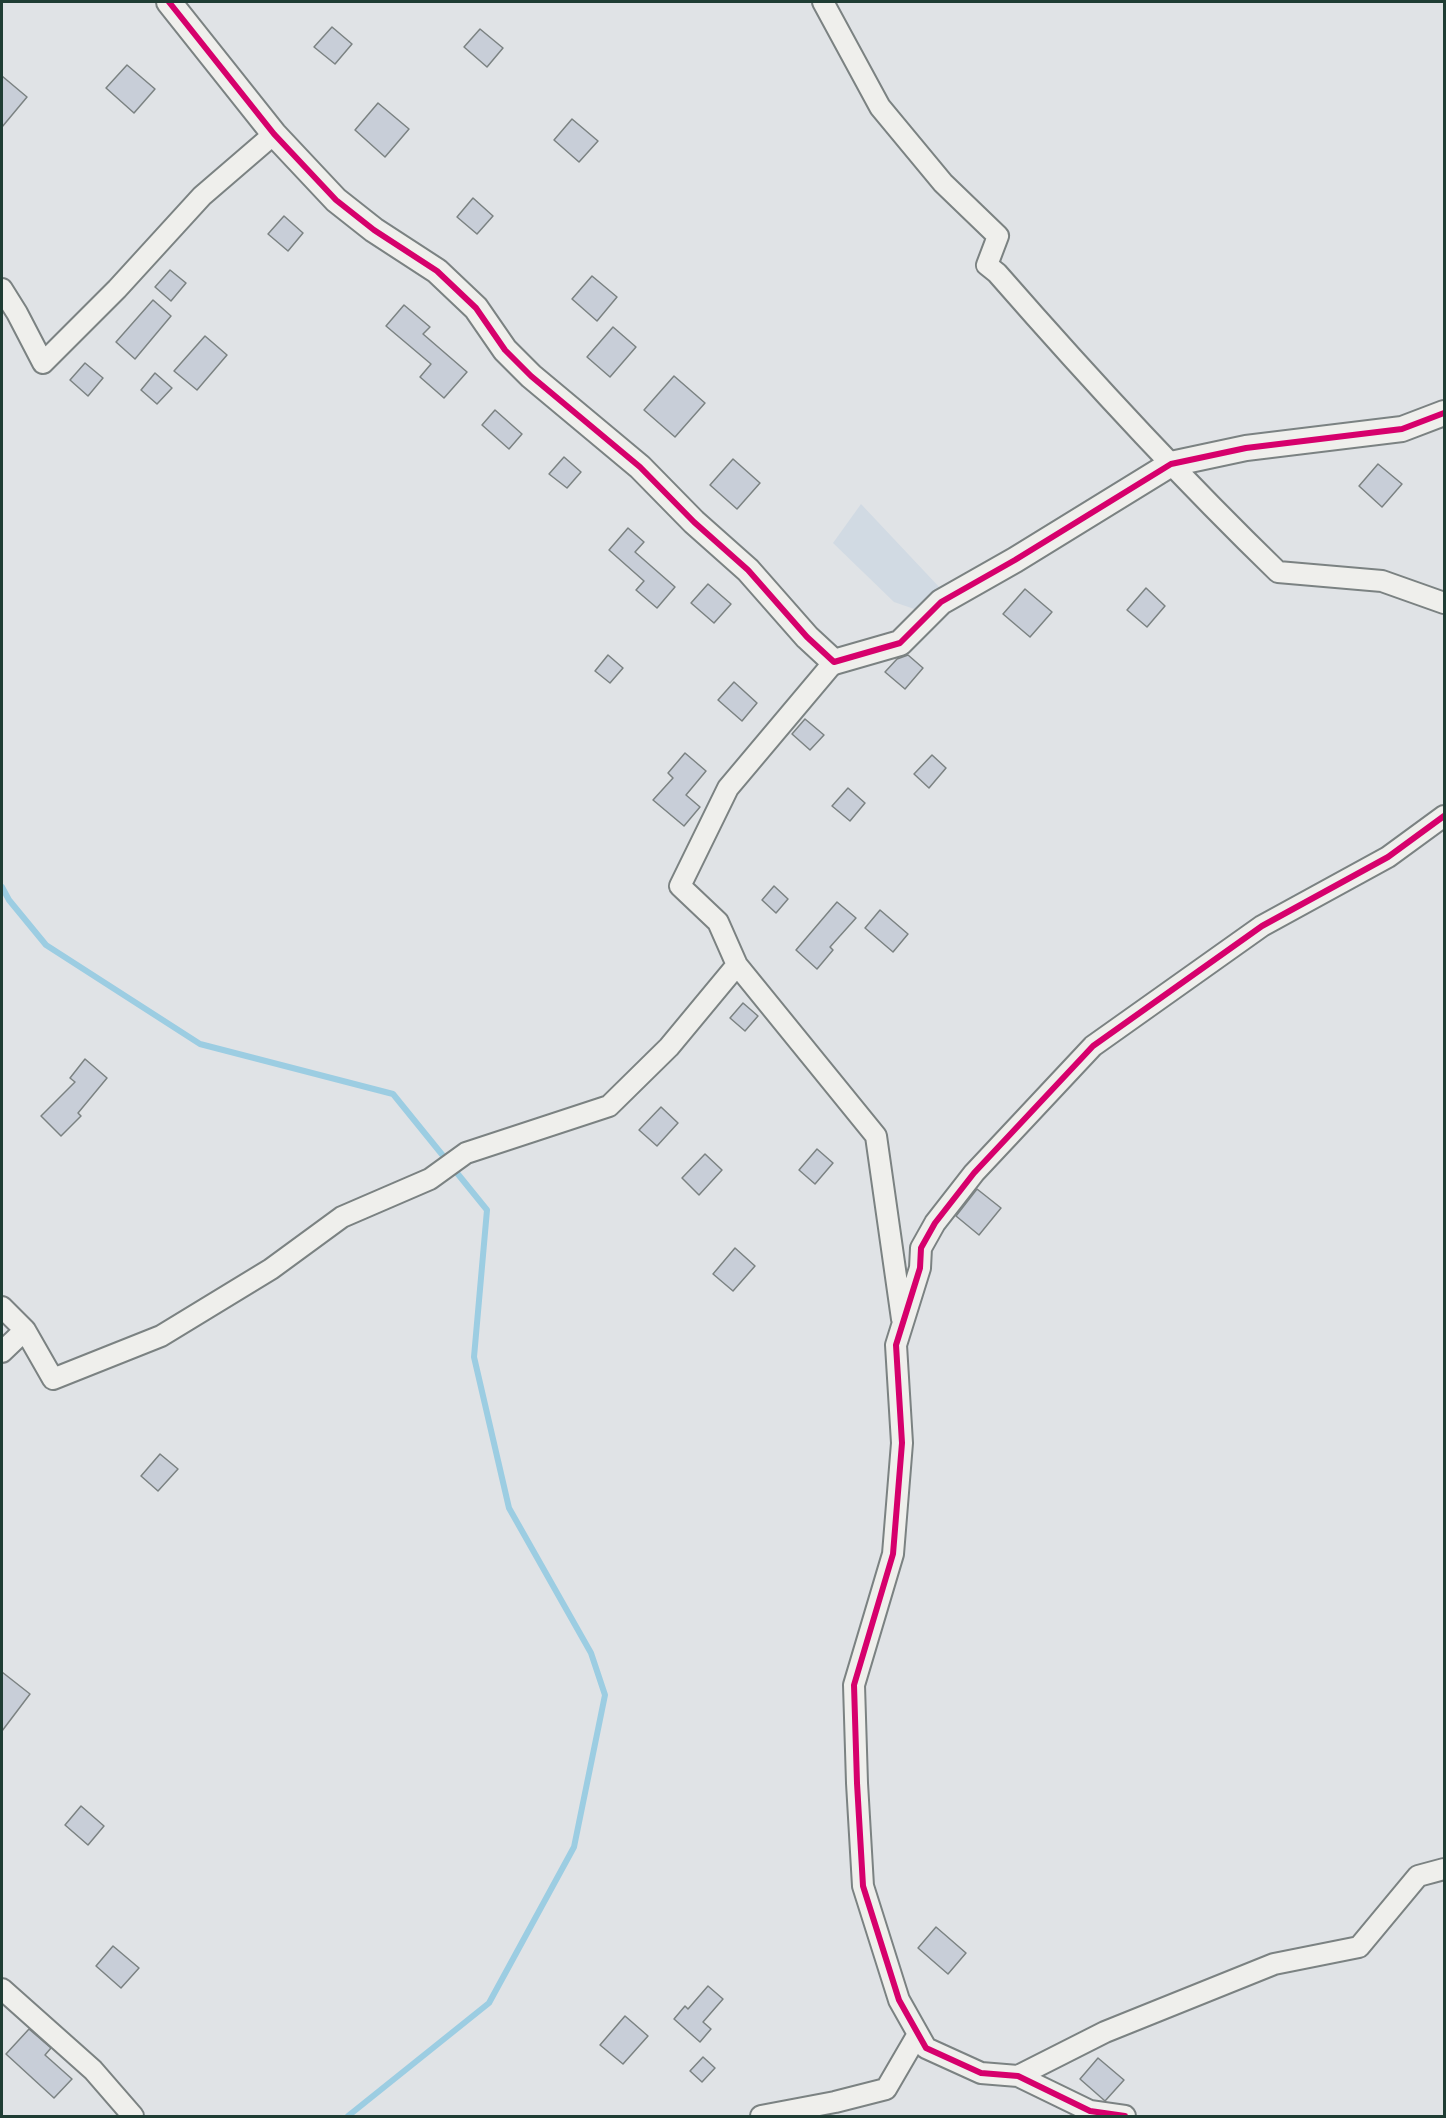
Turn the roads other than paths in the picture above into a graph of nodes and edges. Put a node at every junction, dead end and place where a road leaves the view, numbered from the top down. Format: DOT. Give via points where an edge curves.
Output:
graph roads {
  1 [pos="169,2"];
  2 [pos="823,2"];
  3 [pos="274,134"];
  4 [pos="2,289"];
  5 [pos="1444,413"];
  6 [pos="1171,464"];
  7 [pos="1444,603"];
  8 [pos="834,662"];
  9 [pos="1444,816"];
  10 [pos="737,965"];
  11 [pos="2,1307"];
  12 [pos="903,1325"];
  13 [pos="26,1330"];
  14 [pos="2,1352"];
  15 [pos="1444,1869"];
  16 [pos="2,1989"];
  17 [pos="918,2034"];
  18 [pos="1018,2076"];
  19 [pos="133,2116"];
  20 [pos="761,2116"];
  21 [pos="1125,2116"];
  1 -- 3 [label="street"];
  2 -- 6 [label="street" via="880,107 943,183 998,236 987,265"];
  3 -- 4 [label="street" via="202,196 43,363"];
  3 -- 8 [label="street" via="336,200 437,271 476,308 505,350 531,376 640,467 748,570"];
  5 -- 6 [label="street" via="1402,429 1246,448"];
  6 -- 7 [label="street" via="1278,572 1382,581"];
  6 -- 8 [label="street" via="941,602 900,643"];
  8 -- 10 [label="street" via="728,788 680,886 718,922"];
  9 -- 12 [label="street" via="1388,857 1262,926 1093,1046 974,1173 935,1223 921,1248 920,1268"];
  10 -- 12 [label="street" via="876,1136"];
  10 -- 13 [label="street" via="669,1047 609,1106 466,1153 430,1179 342,1217 271,1269 161,1336 53,1380"];
  11 -- 13 [label="street"];
  12 -- 17 [label="street" via="897,1346 902,1443 893,1554 854,1685 863,1886 899,2000"];
  13 -- 14 [label="street"];
  15 -- 18 [label="street" via="1418,1876 1359,1947 1274,1964 1105,2032"];
  16 -- 19 [label="street" via="93,2070"];
  17 -- 18 [label="street" via="926,2048 981,2073"];
  17 -- 20 [label="street" via="886,2090"];
  18 -- 21 [label="street" via="1090,2111"];
}
